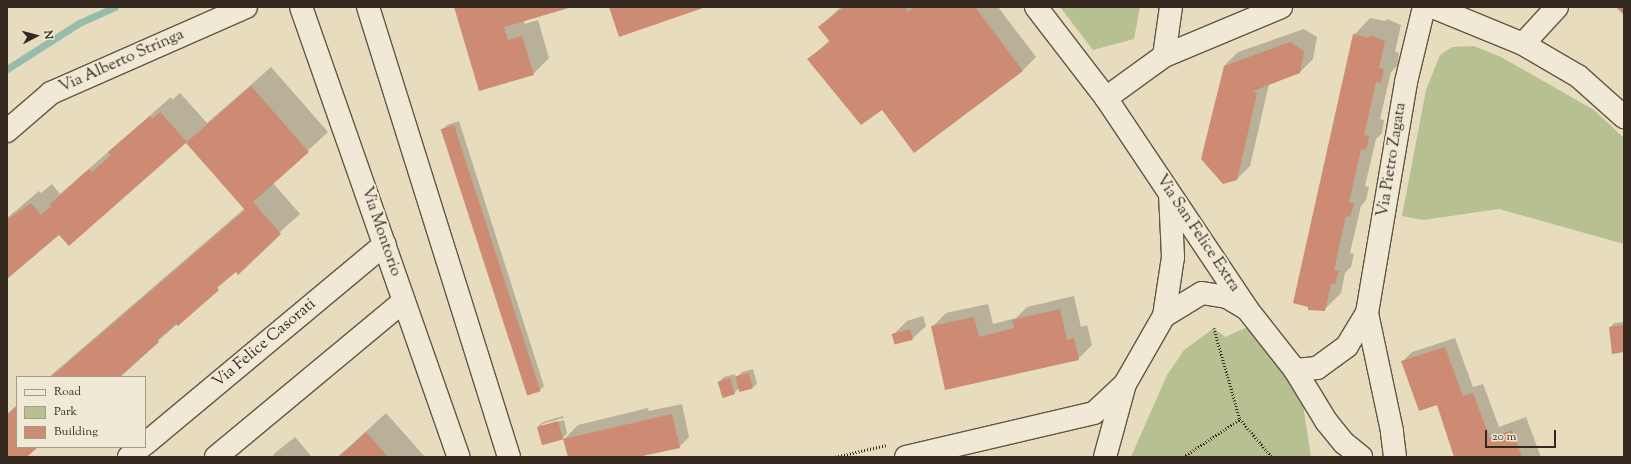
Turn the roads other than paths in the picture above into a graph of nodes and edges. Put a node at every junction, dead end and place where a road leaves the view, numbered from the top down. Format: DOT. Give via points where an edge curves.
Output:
graph roads {
  1 [pos="246,7"];
  2 [pos="301,7"];
  3 [pos="368,7"];
  4 [pos="1036,7"];
  5 [pos="1171,7"];
  6 [pos="1280,7"];
  7 [pos="1424,7"];
  8 [pos="1433,7"];
  9 [pos="1557,7"];
  10 [pos="1523,44"];
  11 [pos="1164,56"];
  12 [pos="1106,98"];
  13 [pos="1624,117"];
  14 [pos="7,131"];
  15 [pos="1170,194"];
  16 [pos="385,244"];
  17 [pos="404,301"];
  18 [pos="1247,309"];
  19 [pos="1367,313"];
  20 [pos="1164,316"];
  21 [pos="1295,370"];
  22 [pos="1125,384"];
  23 [pos="146,443"];
  24 [pos="140,448"];
  25 [pos="1342,450"];
  26 [pos="897,451"];
  27 [pos="946,454"];
  28 [pos="129,457"];
  29 [pos="216,457"];
  30 [pos="459,457"];
  31 [pos="509,457"];
  32 [pos="1105,457"];
  33 [pos="1360,457"];
  34 [pos="1395,457"];
  1 -- 14 [label="street, Via Alberto Stringa" via="51,93"];
  2 -- 16 [label="street, Via Montorio"];
  3 -- 31 [label="street"];
  4 -- 12 [label="street, Via San Felice Extra"];
  5 -- 11 [label="street"];
  6 -- 11 [label="street"];
  7 -- 19 [label="street, Via Pietro Zagata" via="1406,82"];
  8 -- 10 [label="street"];
  9 -- 10 [label="street"];
  10 -- 13 [label="street" via="1578,76"];
  11 -- 12 [label="street"];
  12 -- 15 [label="street, Via San Felice Extra"];
  15 -- 18 [label="street, Via San Felice Extra"];
  15 -- 20 [label="street" via="1173,257"];
  16 -- 17 [label="street, Via Montorio"];
  16 -- 23 [label="street, Via Felice Casorati"];
  17 -- 29 [label="street"];
  17 -- 30 [label="street, Via Montorio"];
  18 -- 20 [label="street" via="1227,297 1202,293"];
  18 -- 21 [label="street, Via San Felice Extra"];
  19 -- 21 [label="street, Via Pietro Zagata" via="1347,346 1317,368"];
  19 -- 34 [label="street, Via Pietro Zagata" via="1392,431"];
  20 -- 22 [label="street"];
  21 -- 25 [label="street, Via San Felice Extra"];
  22 -- 27 [label="street" via="1094,413"];
  22 -- 32 [label="street"];
  24 -- 28 [label="street"];
  25 -- 33 [label="street, Via San Felice Extra"];
  26 -- 27 [label="street"];
}
